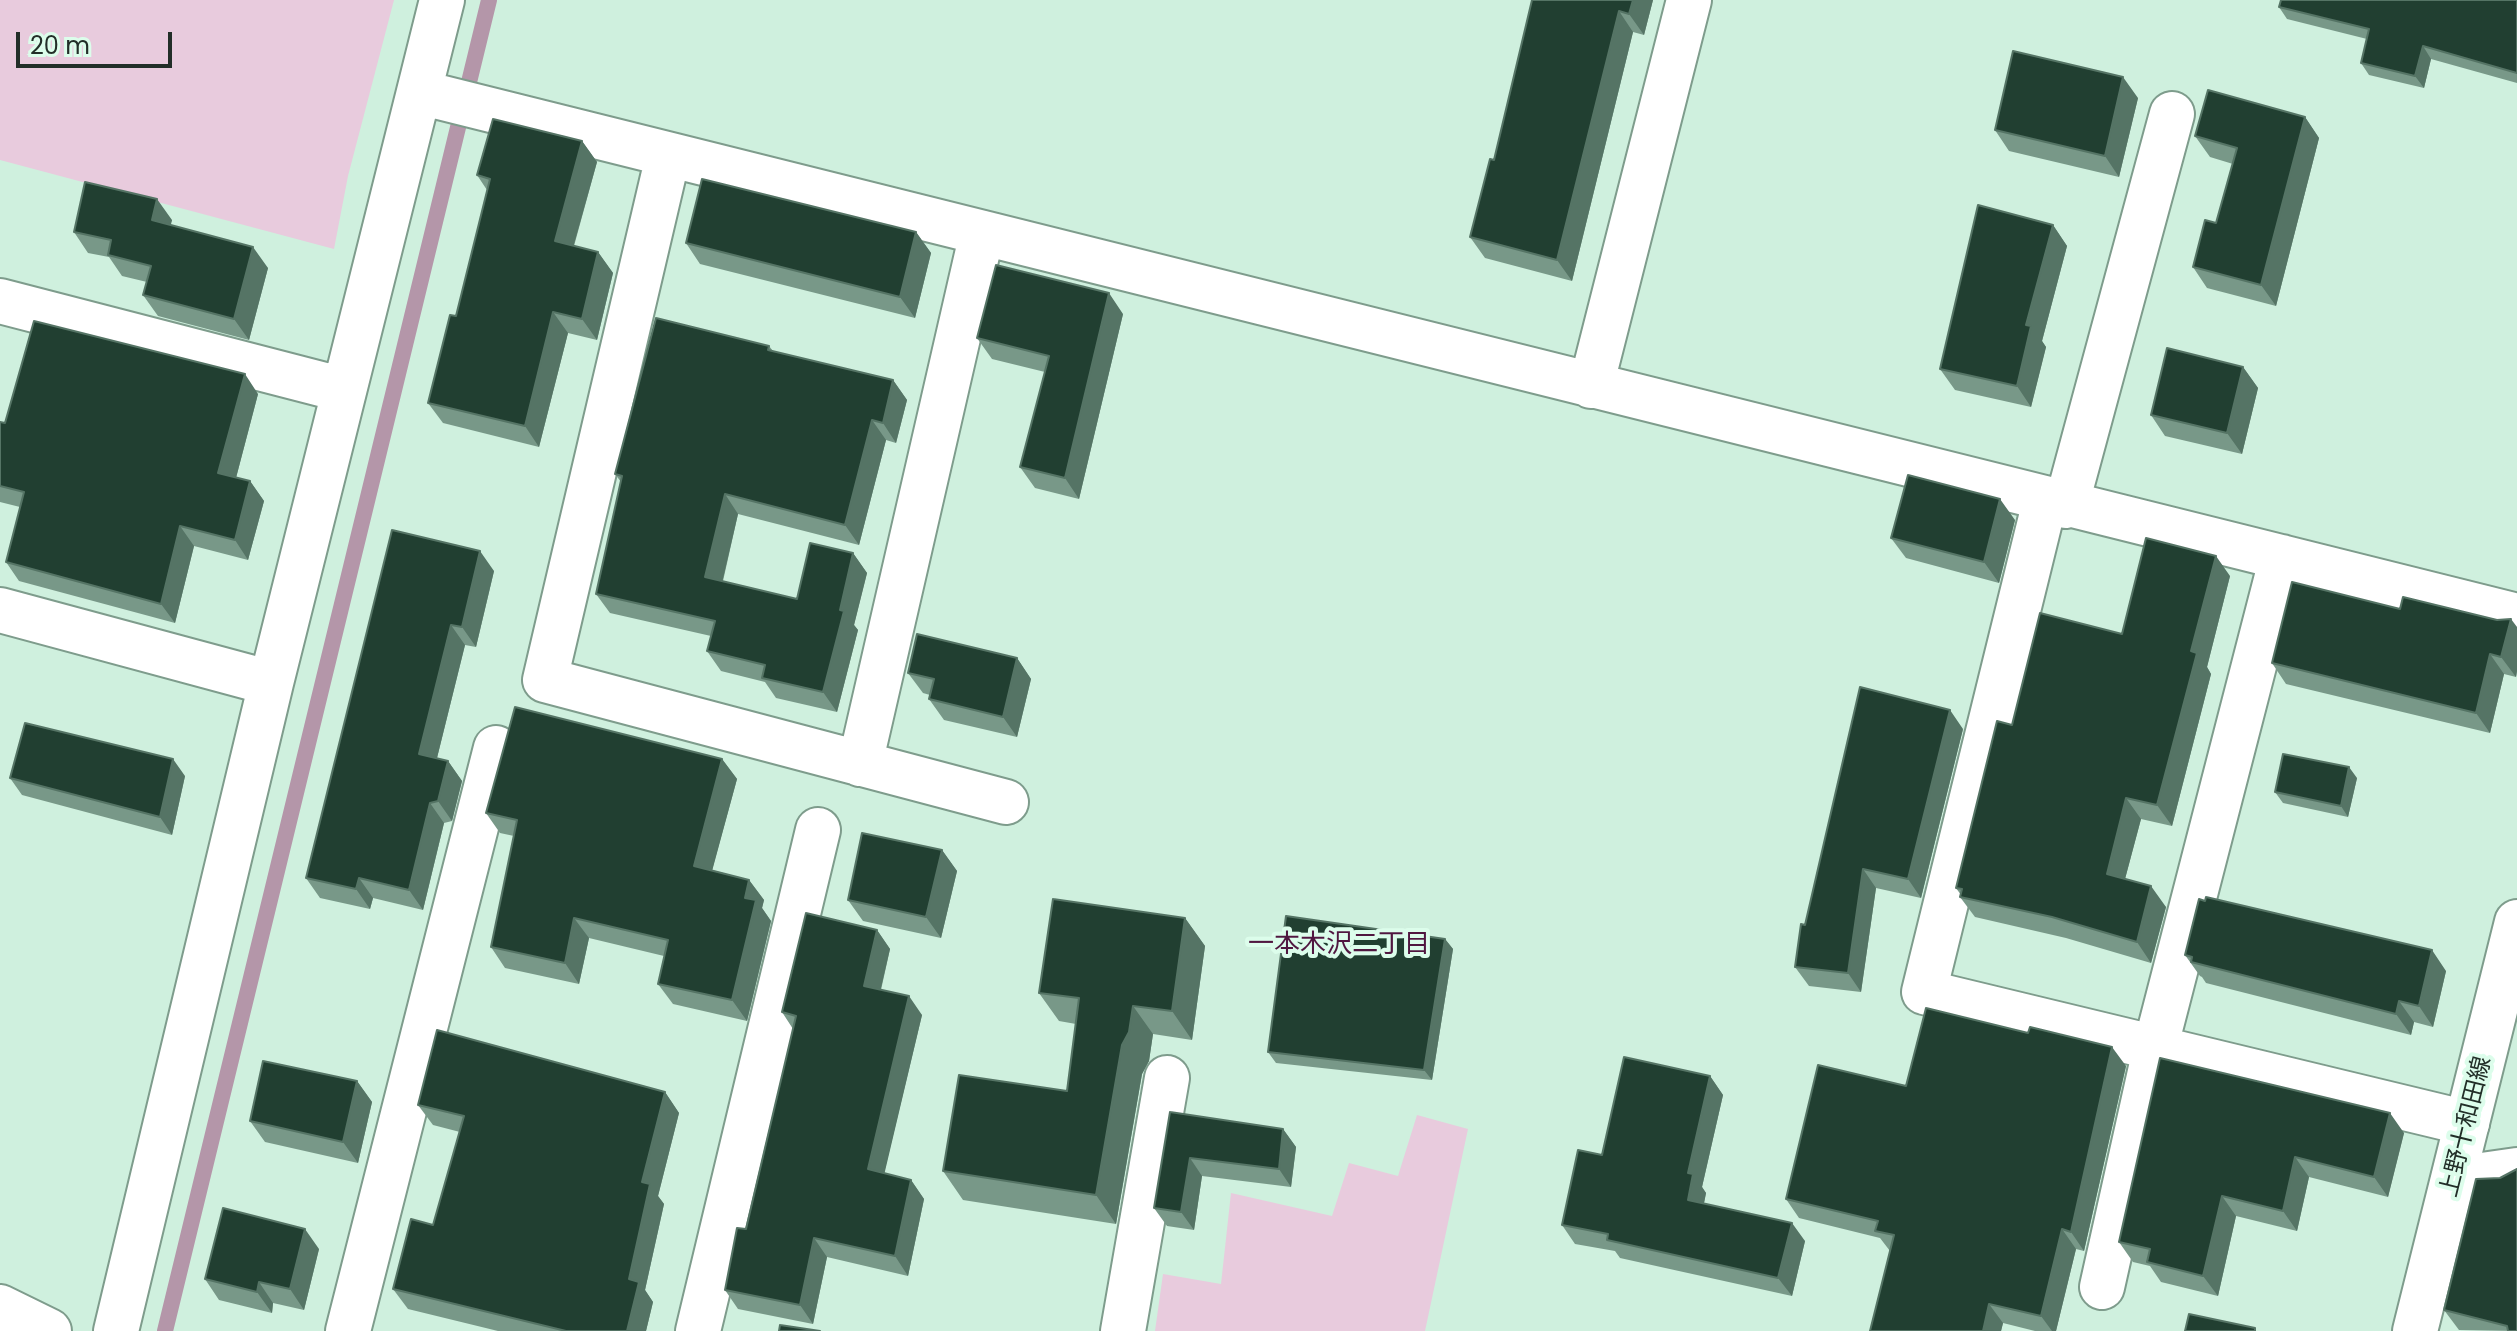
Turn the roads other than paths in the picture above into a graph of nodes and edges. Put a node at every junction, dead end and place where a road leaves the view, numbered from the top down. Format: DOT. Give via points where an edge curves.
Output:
graph roads {
  1 [pos="442,0"];
  2 [pos="1689,0"];
  3 [pos="452,100"];
  4 [pos="2172,114"];
  5 [pos="668,156"];
  6 [pos="982,233"];
  7 [pos="0,301"];
  8 [pos="1591,386"];
  9 [pos="344,390"];
  10 [pos="2056,503"];
  11 [pos="2282,557"];
  12 [pos="0,610"];
  13 [pos="2517,616"];
  14 [pos="271,683"];
  15 [pos="496,748"];
  16 [pos="860,764"];
  17 [pos="1006,802"];
  18 [pos="818,830"];
  19 [pos="2517,922"];
  20 [pos="2156,1045"];
  21 [pos="1167,1078"];
  22 [pos="2467,1123"];
  23 [pos="2517,1170"];
  24 [pos="2454,1179"];
  25 [pos="2102,1287"];
  26 [pos="0,1307"];
  27 [pos="49,1331"];
  28 [pos="116,1331"];
  29 [pos="348,1331"];
  30 [pos="698,1331"];
  31 [pos="1123,1331"];
  32 [pos="2415,1331"];
  1 -- 3 [label="street"];
  2 -- 8 [label="street"];
  3 -- 5 [label="street"];
  3 -- 9 [label="street"];
  4 -- 10 [label="street"];
  5 -- 6 [label="street"];
  5 -- 16 [label="street" via="545,680"];
  6 -- 8 [label="street"];
  6 -- 16 [label="street"];
  7 -- 9 [label="street"];
  8 -- 10 [label="street"];
  9 -- 14 [label="street"];
  10 -- 11 [label="street"];
  10 -- 20 [label="street" via="1924,992"];
  11 -- 13 [label="street"];
  11 -- 20 [label="street"];
  12 -- 14 [label="street"];
  14 -- 28 [label="street"];
  15 -- 29 [label="street"];
  16 -- 17 [label="street"];
  18 -- 30 [label="street"];
  19 -- 22 [label="street, 上野十和田線"];
  20 -- 22 [label="street"];
  20 -- 25 [label="street"];
  21 -- 31 [label="street"];
  22 -- 24 [label="street, 上野十和田線"];
  23 -- 24 [label="street"];
  24 -- 32 [label="street, 上野十和田線"];
  26 -- 27 [label="street"];
}
